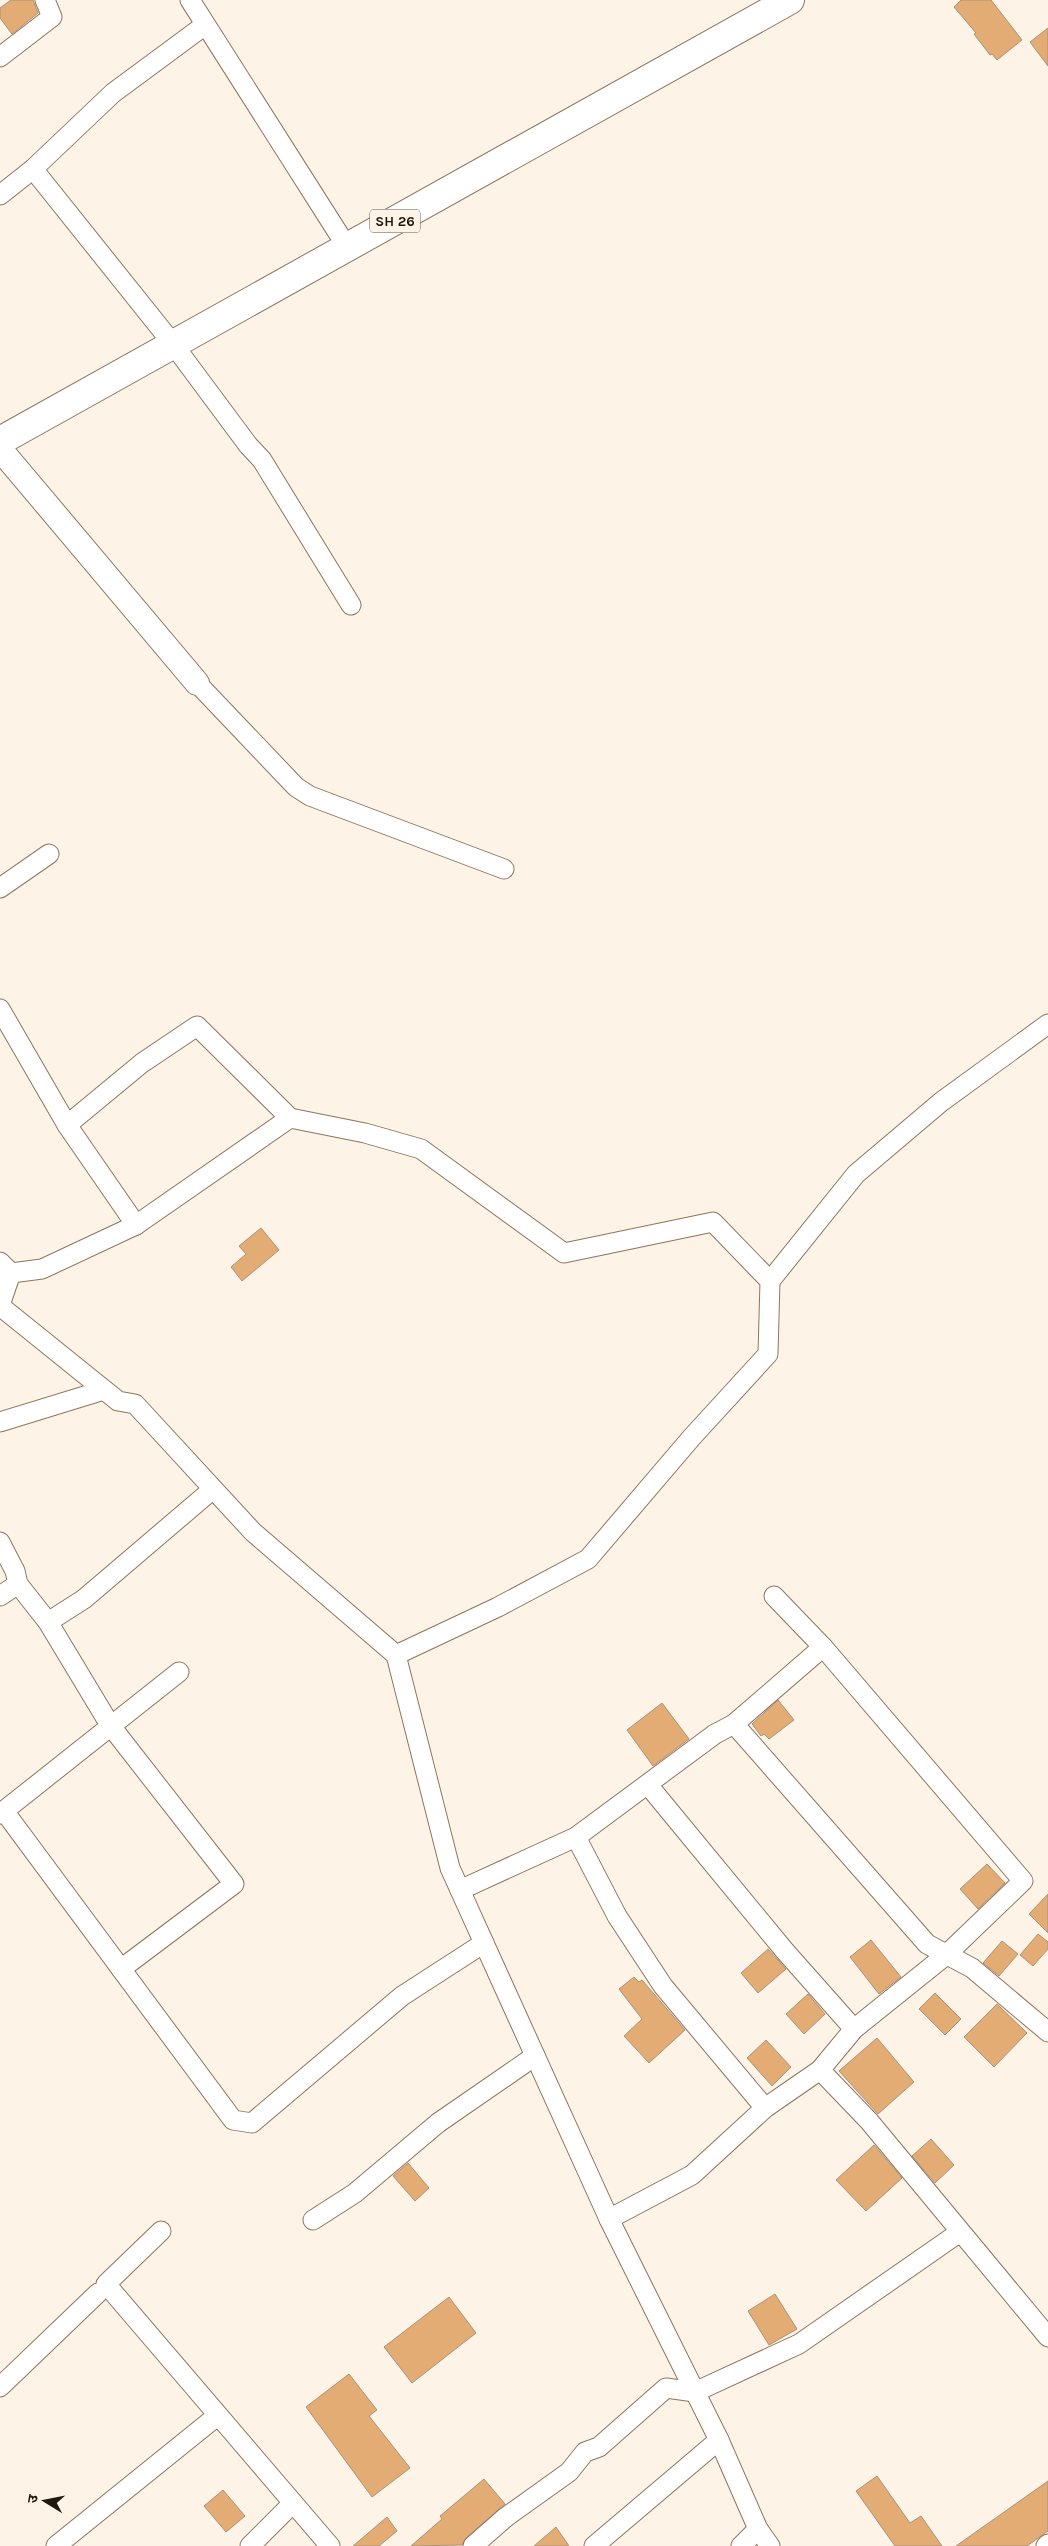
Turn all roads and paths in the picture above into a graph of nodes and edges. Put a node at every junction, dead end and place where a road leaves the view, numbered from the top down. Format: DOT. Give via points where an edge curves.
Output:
graph roads {
  1 [pos="45,0"];
  2 [pos="190,0"];
  3 [pos="790,0"];
  4 [pos="205,25"];
  5 [pos="0,57"];
  6 [pos="33,169"];
  7 [pos="0,195"];
  8 [pos="347,248"];
  9 [pos="173,344"];
  10 [pos="0,441"];
  11 [pos="0,449"];
  12 [pos="351,605"];
  13 [pos="196,683"];
  14 [pos="49,854"];
  15 [pos="504,869"];
  16 [pos="0,888"];
  17 [pos="0,1009"];
  18 [pos="1048,1024"];
  19 [pos="290,1118"];
  20 [pos="67,1125"];
  21 [pos="136,1225"];
  22 [pos="6,1267"];
  23 [pos="770,1281"];
  24 [pos="0,1306"];
  25 [pos="104,1390"];
  26 [pos="0,1422"];
  27 [pos="213,1489"];
  28 [pos="0,1542"];
  29 [pos="18,1584"];
  30 [pos="0,1596"];
  31 [pos="774,1596"];
  32 [pos="48,1622"];
  33 [pos="823,1647"];
  34 [pos="396,1656"];
  35 [pos="179,1672"];
  36 [pos="110,1724"];
  37 [pos="734,1724"];
  38 [pos="648,1785"];
  39 [pos="2,1813"];
  40 [pos="576,1837"];
  41 [pos="460,1890"];
  42 [pos="484,1943"];
  43 [pos="946,1956"];
  44 [pos="121,1969"];
  45 [pos="854,2029"];
  46 [pos="1048,2032"];
  47 [pos="535,2056"];
  48 [pos="820,2070"];
  49 [pos="765,2108"];
  50 [pos="609,2219"];
  51 [pos="313,2220"];
  52 [pos="161,2231"];
  53 [pos="960,2232"];
  54 [pos="98,2293"];
  55 [pos="1048,2337"];
  56 [pos="0,2387"];
  57 [pos="695,2392"];
  58 [pos="217,2416"];
  59 [pos="719,2440"];
  60 [pos="293,2503"];
  61 [pos="758,2529"];
  62 [pos="56,2546"];
  63 [pos="250,2546"];
  64 [pos="330,2546"];
  65 [pos="474,2546"];
  66 [pos="594,2546"];
  67 [pos="741,2546"];
  68 [pos="770,2546"];
  1 -- 5 [label="street" via="52,16"];
  2 -- 4 [label="street"];
  3 -- 8 [label="main road, SH 26"];
  4 -- 6 [label="street" via="113,94"];
  4 -- 8 [label="street"];
  6 -- 7 [label="street"];
  6 -- 9 [label="street"];
  8 -- 9 [label="main road, SH 26"];
  9 -- 10 [label="main road, SH 26"];
  9 -- 12 [label="street" via="278,482"];
  11 -- 13 [label="street"];
  13 -- 15 [label="street" via="296,787 310,796"];
  14 -- 16 [label="street"];
  17 -- 20 [label="street"];
  18 -- 23 [label="street" via="941,1102 856,1174"];
  19 -- 20 [label="street" via="197,1026 142,1062"];
  19 -- 21 [label="street"];
  19 -- 23 [label="street" via="365,1133 421,1149 564,1253 713,1222"];
  20 -- 21 [label="street"];
  21 -- 22 [label="street" via="42,1269"];
  22 -- 24 [label="street"];
  23 -- 34 [label="street" via="768,1354 588,1559"];
  24 -- 25 [label="street"];
  25 -- 26 [label="street"];
  25 -- 27 [label="street" via="118,1401 135,1404"];
  27 -- 32 [label="street" via="84,1599"];
  27 -- 34 [label="street" via="253,1532"];
  28 -- 29 [label="street"];
  29 -- 30 [label="street"];
  29 -- 32 [label="street"];
  31 -- 33 [label="street"];
  32 -- 36 [label="street"];
  33 -- 37 [label="street"];
  33 -- 43 [label="street" via="1023,1881"];
  34 -- 41 [label="street" via="450,1868"];
  35 -- 36 [label="street"];
  36 -- 39 [label="street"];
  36 -- 44 [label="street" via="234,1884"];
  37 -- 38 [label="street" via="715,1734"];
  37 -- 43 [label="street" via="927,1944"];
  38 -- 40 [label="street"];
  38 -- 45 [label="street" via="784,1950"];
  39 -- 44 [label="street"];
  40 -- 41 [label="street"];
  40 -- 49 [label="street" via="617,1916 663,1986"];
  41 -- 42 [label="street"];
  42 -- 44 [label="street" via="402,1996 252,2123 234,2120"];
  42 -- 47 [label="street"];
  43 -- 45 [label="street"];
  43 -- 46 [label="street" via="972,1968"];
  45 -- 48 [label="street"];
  47 -- 50 [label="street"];
  47 -- 51 [label="street" via="438,2123 355,2193"];
  48 -- 49 [label="street"];
  48 -- 53 [label="street" via="869,2121"];
  49 -- 50 [label="street" via="692,2175"];
  50 -- 57 [label="street"];
  52 -- 58 [label="street" via="106,2284"];
  53 -- 55 [label="street"];
  53 -- 57 [label="street" via="799,2344"];
  54 -- 56 [label="street"];
  57 -- 59 [label="street"];
  57 -- 65 [label="street" via="666,2388 599,2447 585,2452 570,2472 506,2518"];
  58 -- 60 [label="street"];
  58 -- 62 [label="street"];
  59 -- 61 [label="street"];
  59 -- 66 [label="street"];
  60 -- 63 [label="street"];
  60 -- 64 [label="street"];
  61 -- 67 [label="street"];
  61 -- 68 [label="street"];
}
